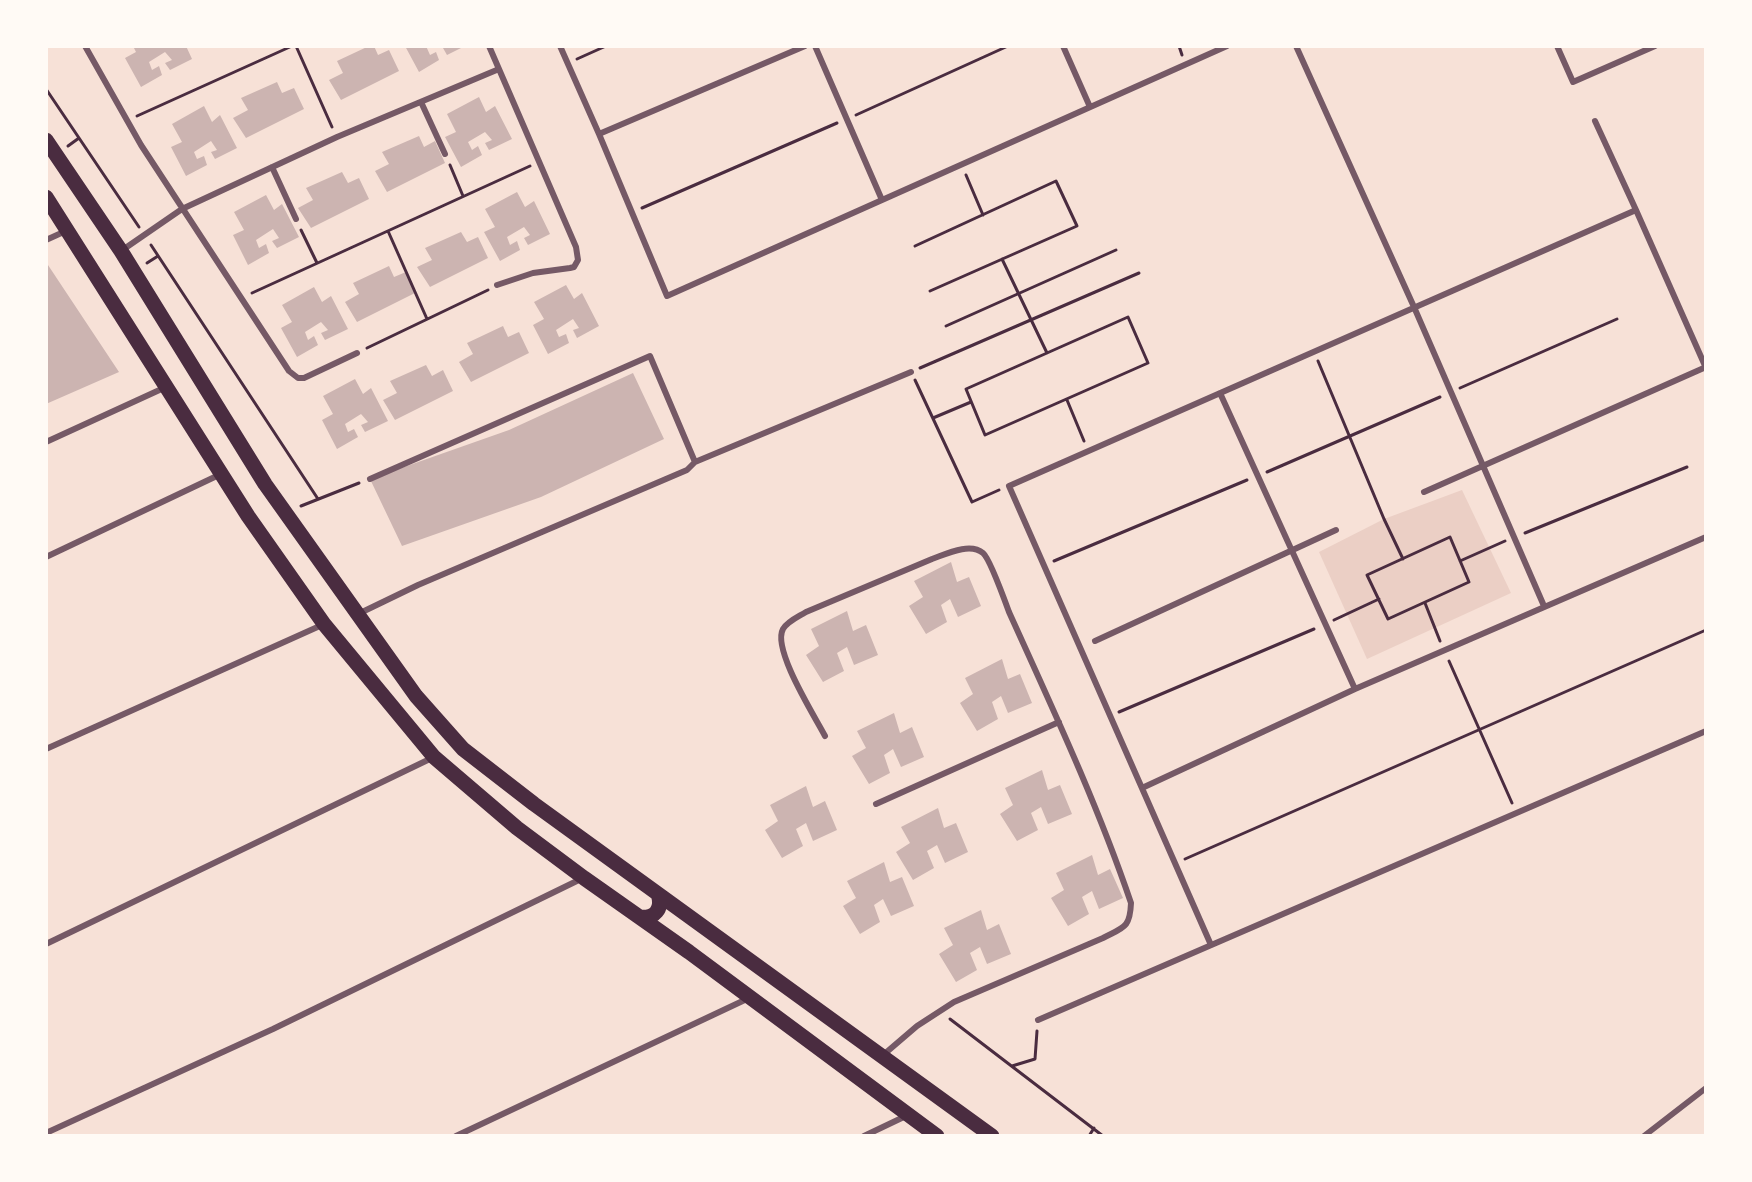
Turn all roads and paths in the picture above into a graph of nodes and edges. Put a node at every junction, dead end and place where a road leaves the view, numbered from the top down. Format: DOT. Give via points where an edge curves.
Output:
graph roads {
  1 [pos="85,46"];
  2 [pos="294,46"];
  3 [pos="489,46"];
  4 [pos="560,46"];
  5 [pos="606,46"];
  6 [pos="805,46"];
  7 [pos="815,46"];
  8 [pos="1008,46"];
  9 [pos="1063,46"];
  10 [pos="1227,46"];
  11 [pos="1296,46"];
  12 [pos="1557,46"];
  13 [pos="1655,46"];
  14 [pos="568,63"];
  15 [pos="499,69"];
  16 [pos="46,89"];
  17 [pos="421,102"];
  18 [pos="1090,107"];
  19 [pos="846,119"];
  20 [pos="127,120"];
  21 [pos="1595,121"];
  22 [pos="599,134"];
  23 [pos="337,137"];
  24 [pos="46,140"];
  25 [pos="445,154"];
  26 [pos="540,162"];
  27 [pos="962,164"];
  28 [pos="272,167"];
  29 [pos="463,196"];
  30 [pos="46,197"];
  31 [pos="882,200"];
  32 [pos="182,208"];
  33 [pos="1636,210"];
  34 [pos="632,213"];
  35 [pos="983,214"];
  36 [pos="296,219"];
  37 [pos="68,230"];
  38 [pos="388,231"];
  39 [pos="144,235"];
  40 [pos="46,240"];
  41 [pos="915,246"];
  42 [pos="1116,250"];
  43 [pos="121,251"];
  44 [pos="1002,259"];
  45 [pos="317,263"];
  46 [pos="1139,273"];
  47 [pos="496,285"];
  48 [pos="930,291"];
  49 [pos="1019,293"];
  50 [pos="241,298"];
  51 [pos="1414,308"];
  52 [pos="427,319"];
  53 [pos="1617,319"];
  54 [pos="1031,320"];
  55 [pos="946,326"];
  56 [pos="1314,351"];
  57 [pos="357,353"];
  58 [pos="1047,353"];
  59 [pos="1705,368"];
  60 [pos="911,372"];
  61 [pos="166,387"];
  62 [pos="1220,393"];
  63 [pos="1450,393"];
  64 [pos="1067,400"];
  65 [pos="971,402"];
  66 [pos="933,418"];
  67 [pos="1349,437"];
  68 [pos="46,442"];
  69 [pos="1088,451"];
  70 [pos="695,462"];
  71 [pos="1483,467"];
  72 [pos="1687,467"];
  73 [pos="222,474"];
  74 [pos="1258,476"];
  75 [pos="370,479"];
  76 [pos="1009,486"];
  77 [pos="1424,492"];
  78 [pos="318,500"];
  79 [pos="285,512"];
  80 [pos="1336,530"];
  81 [pos="1514,537"];
  82 [pos="1706,537"];
  83 [pos="1291,550"];
  84 [pos="46,556"];
  85 [pos="1403,559"];
  86 [pos="1460,561"];
  87 [pos="1044,565"];
  88 [pos="1379,599"];
  89 [pos="1425,602"];
  90 [pos="1544,606"];
  91 [pos="357,614"];
  92 [pos="324,624"];
  93 [pos="1325,624"];
  94 [pos="1706,630"];
  95 [pos="1095,641"];
  96 [pos="1444,651"];
  97 [pos="1355,689"];
  98 [pos="1110,716"];
  99 [pos="1059,722"];
  100 [pos="1479,730"];
  101 [pos="1706,731"];
  102 [pos="825,736"];
  103 [pos="46,749"];
  104 [pos="434,757"];
  105 [pos="1142,788"];
  106 [pos="876,804"];
  107 [pos="1516,813"];
  108 [pos="1175,863"];
  109 [pos="584,878"];
  110 [pos="658,894"];
  111 [pos="639,917"];
  112 [pos="698,923"];
  113 [pos="46,944"];
  114 [pos="1211,945"];
  115 [pos="689,952"];
  116 [pos="750,998"];
  117 [pos="939,1011"];
  118 [pos="1038,1020"];
  119 [pos="882,1056"];
  120 [pos="1012,1066"];
  121 [pos="1706,1088"];
  122 [pos="908,1115"];
  123 [pos="1094,1128"];
  124 [pos="46,1133"];
  125 [pos="456,1136"];
  126 [pos="864,1136"];
  127 [pos="937,1136"];
  128 [pos="992,1136"];
  129 [pos="1089,1136"];
  130 [pos="1104,1136"];
  131 [pos="1644,1136"];
  1 -- 20 [label="street"];
  2 -- 20 [label="path"];
  2 -- 23 [label="path"];
  3 -- 15 [label="street"];
  4 -- 14 [label="street"];
  5 -- 14 [label="path"];
  6 -- 22 [label="street"];
  7 -- 19 [label="street"];
  8 -- 19 [label="path"];
  9 -- 18 [label="street"];
  10 -- 18 [label="street"];
  11 -- 51 [label="street"];
  12 -- 13 [label="street" via="1573,82"];
  14 -- 22 [label="street"];
  15 -- 17 [label="street"];
  15 -- 26 [label="street"];
  16 -- 39 [label="path"];
  17 -- 23 [label="street"];
  17 -- 25 [label="street"];
  18 -- 27 [label="street"];
  19 -- 31 [label="street"];
  19 -- 34 [label="path"];
  20 -- 32 [label="street"];
  21 -- 33 [label="street"];
  22 -- 34 [label="street"];
  23 -- 28 [label="street"];
  24 -- 43 [label="main road"];
  25 -- 29 [label="path"];
  26 -- 29 [label="path"];
  26 -- 47 [label="street" via="578,260 574,267 533,273"];
  27 -- 31 [label="street"];
  27 -- 35 [label="path"];
  28 -- 32 [label="street"];
  28 -- 36 [label="street"];
  29 -- 38 [label="path"];
  30 -- 37 [label="main road"];
  31 -- 34 [label="street" via="667,296"];
  32 -- 39 [label="street"];
  32 -- 50 [label="street"];
  33 -- 51 [label="street"];
  33 -- 59 [label="street"];
  35 -- 41 [label="path"];
  35 -- 44 [label="path" via="1056,181 1077,226"];
  36 -- 45 [label="path"];
  37 -- 40 [label="street"];
  37 -- 61 [label="main road"];
  38 -- 45 [label="path"];
  38 -- 52 [label="path"];
  39 -- 43 [label="street"];
  39 -- 78 [label="path"];
  42 -- 49 [label="path"];
  43 -- 79 [label="main road"];
  44 -- 48 [label="path"];
  44 -- 49 [label="path"];
  45 -- 50 [label="path"];
  46 -- 54 [label="path"];
  47 -- 52 [label="path"];
  49 -- 54 [label="path"];
  49 -- 55 [label="path"];
  50 -- 57 [label="street" via="289,371 298,378"];
  51 -- 56 [label="street"];
  51 -- 63 [label="street"];
  52 -- 57 [label="path"];
  53 -- 63 [label="path"];
  54 -- 58 [label="path"];
  54 -- 60 [label="path"];
  56 -- 62 [label="street"];
  56 -- 67 [label="path"];
  58 -- 65 [label="path" via="966,389"];
  58 -- 65 [label="path" via="1128,317 1148,363 985,435"];
  59 -- 71 [label="street"];
  60 -- 66 [label="path"];
  60 -- 70 [label="street"];
  61 -- 68 [label="street"];
  61 -- 73 [label="main road"];
  62 -- 69 [label="street"];
  62 -- 74 [label="street"];
  63 -- 67 [label="path"];
  63 -- 71 [label="street"];
  64 -- 69 [label="path"];
  65 -- 66 [label="path"];
  66 -- 76 [label="path" via="972,502"];
  67 -- 74 [label="path"];
  67 -- 85 [label="path"];
  69 -- 76 [label="street"];
  70 -- 75 [label="street" via="650,356"];
  70 -- 91 [label="street" via="687,470"];
  71 -- 77 [label="street"];
  71 -- 81 [label="street"];
  72 -- 81 [label="path"];
  73 -- 84 [label="street"];
  73 -- 92 [label="main road"];
  74 -- 83 [label="street"];
  74 -- 87 [label="path"];
  75 -- 78 [label="path"];
  76 -- 87 [label="street"];
  78 -- 79 [label="path"];
  79 -- 91 [label="main road"];
  80 -- 83 [label="street"];
  81 -- 86 [label="path"];
  81 -- 90 [label="street"];
  82 -- 90 [label="street"];
  83 -- 93 [label="street"];
  83 -- 95 [label="street"];
  85 -- 86 [label="path" via="1450,537"];
  85 -- 88 [label="path" via="1367,575"];
  86 -- 89 [label="path" via="1469,582"];
  87 -- 98 [label="street"];
  88 -- 89 [label="path" via="1388,619"];
  88 -- 93 [label="path"];
  89 -- 96 [label="path"];
  90 -- 96 [label="street"];
  91 -- 110 [label="main road" via="416,696 463,749"];
  92 -- 103 [label="street"];
  92 -- 104 [label="main road"];
  93 -- 97 [label="street"];
  93 -- 98 [label="path"];
  94 -- 100 [label="path"];
  96 -- 97 [label="street"];
  96 -- 100 [label="path"];
  97 -- 105 [label="street"];
  98 -- 105 [label="street"];
  99 -- 102 [label="street" via="987,557 975,548 953,551 806,612 783,629 782,649 787,664"];
  99 -- 106 [label="street"];
  99 -- 117 [label="street" via="1126,886 1131,916 1126,926 1103,938"];
  100 -- 107 [label="path"];
  100 -- 108 [label="path"];
  101 -- 107 [label="street"];
  104 -- 109 [label="main road" via="517,828"];
  104 -- 113 [label="street"];
  105 -- 108 [label="street"];
  107 -- 114 [label="street"];
  108 -- 114 [label="street"];
  109 -- 111 [label="main road"];
  109 -- 124 [label="street" via="273,1029"];
  110 -- 111 [label="main road" via="659,909 647,918"];
  110 -- 112 [label="main road"];
  111 -- 115 [label="main road"];
  112 -- 115 [label="main road" via="690,925 682,938"];
  112 -- 119 [label="main road"];
  114 -- 118 [label="street"];
  115 -- 116 [label="main road"];
  116 -- 122 [label="main road"];
  116 -- 125 [label="street"];
  117 -- 119 [label="street"];
  117 -- 120 [label="path"];
  118 -- 120 [label="path" via="1035,1059"];
  119 -- 128 [label="main road"];
  120 -- 123 [label="path"];
  121 -- 131 [label="street"];
  122 -- 126 [label="street"];
  122 -- 127 [label="main road"];
  123 -- 129 [label="path"];
  123 -- 130 [label="path"];
}
